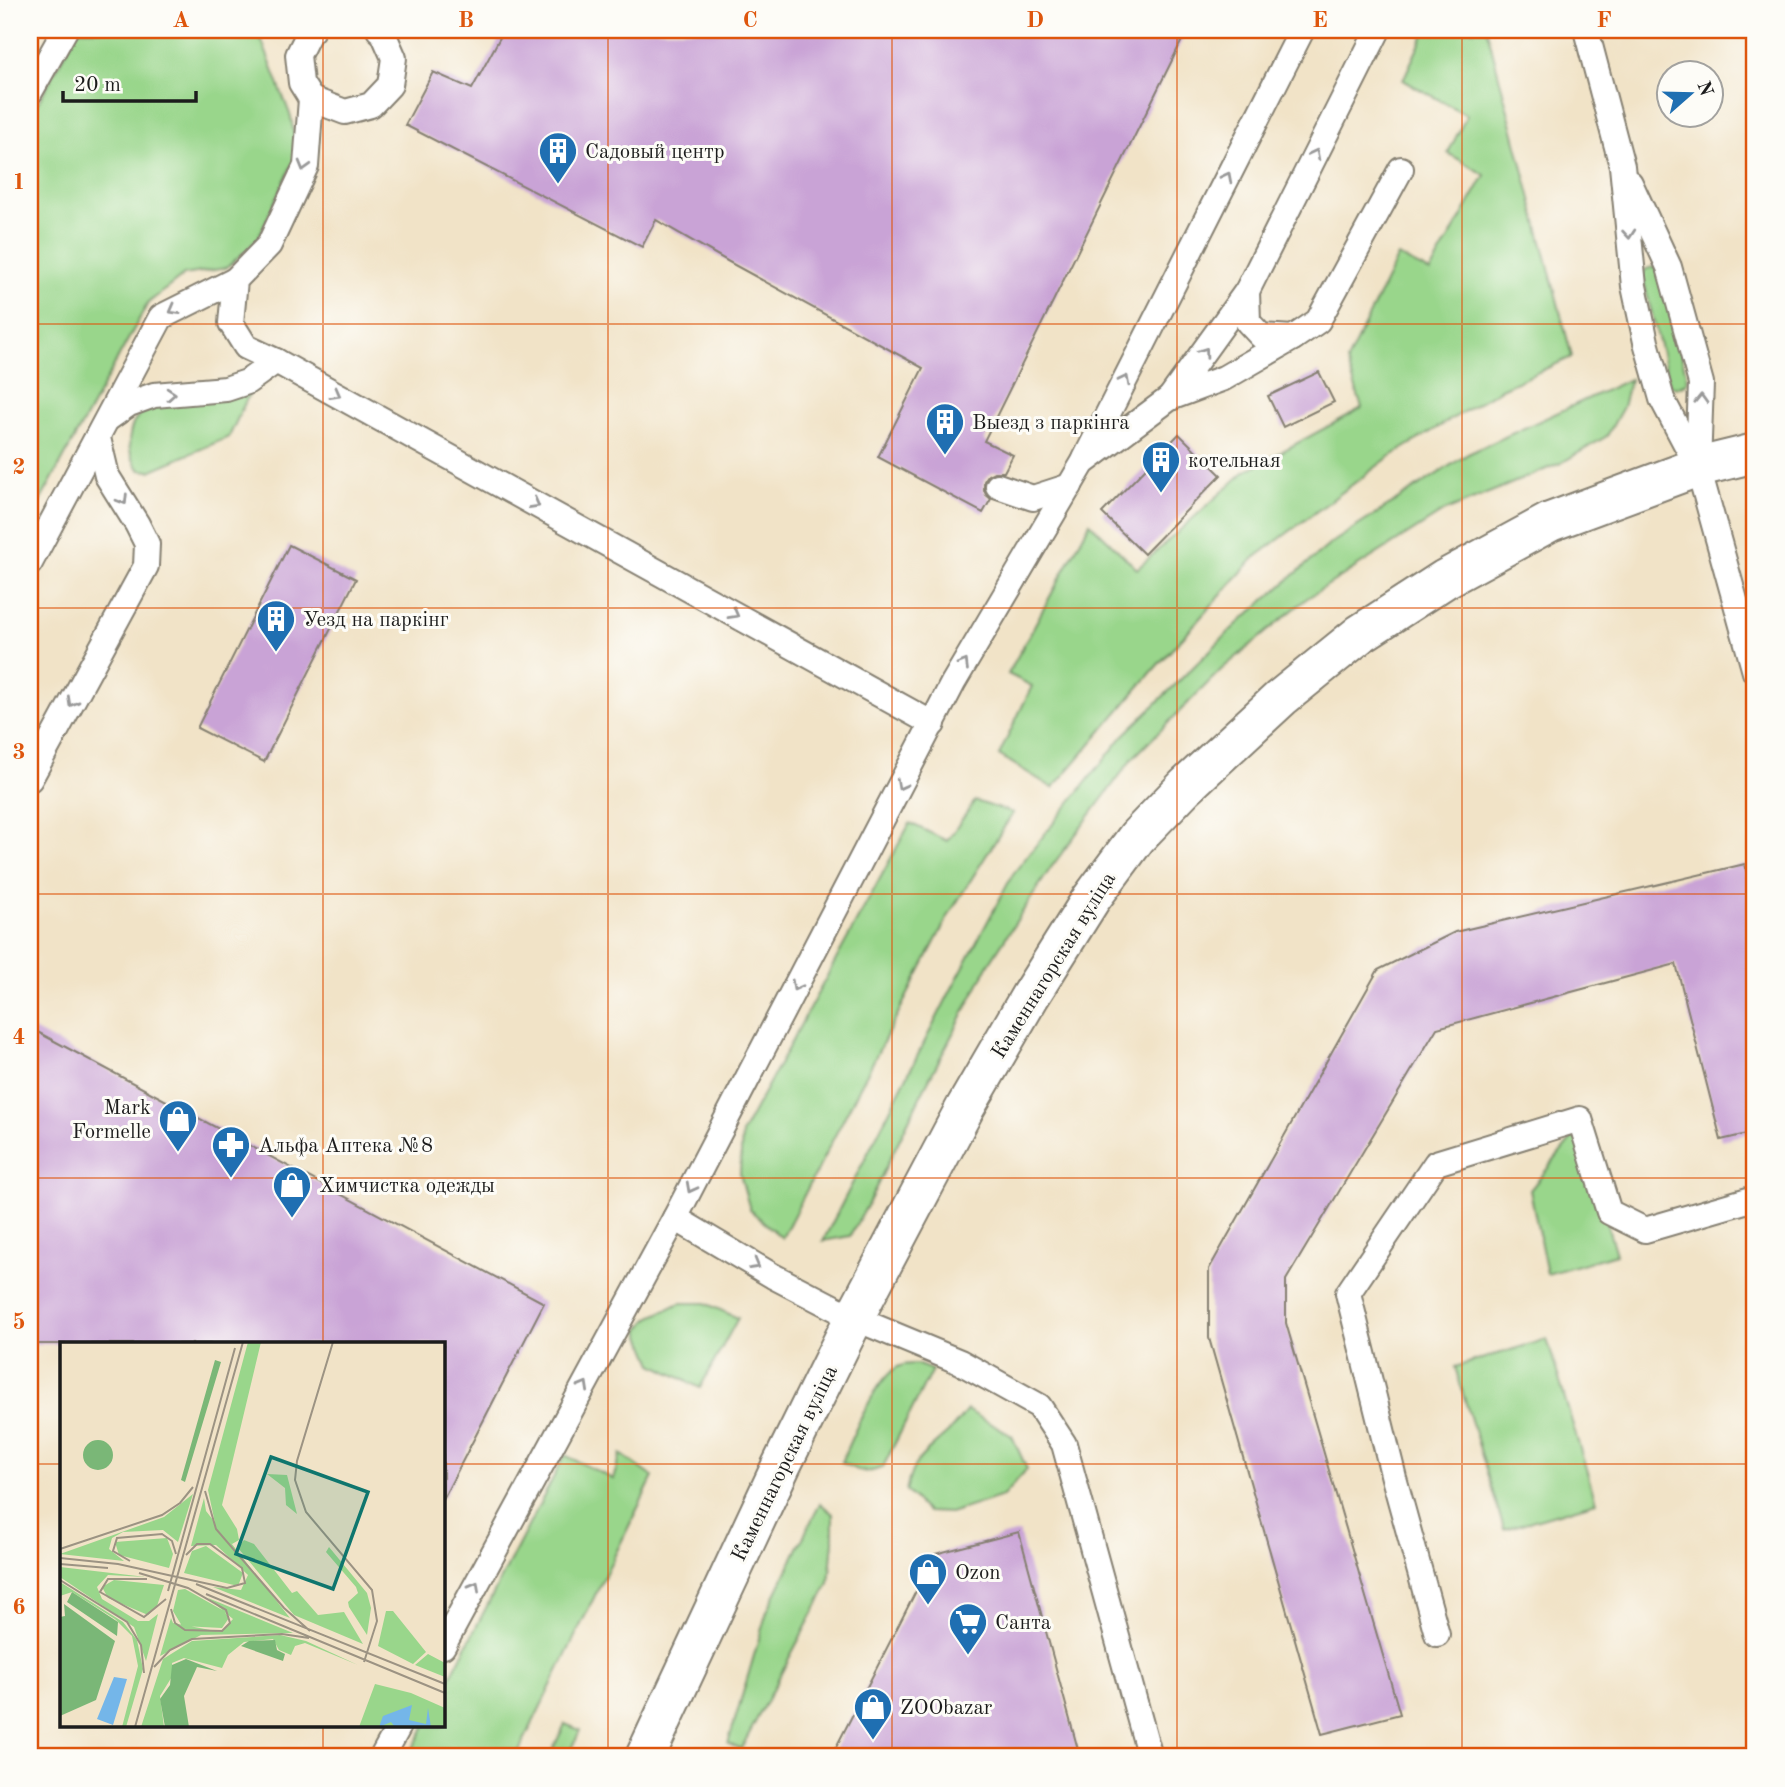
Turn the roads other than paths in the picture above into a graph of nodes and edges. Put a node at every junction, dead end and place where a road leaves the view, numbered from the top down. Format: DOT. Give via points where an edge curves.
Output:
graph roads {
  1 [pos="65,30"];
  2 [pos="309,30"];
  3 [pos="379,30"];
  4 [pos="1302,30"];
  5 [pos="1378,30"];
  6 [pos="1586,30"];
  7 [pos="30,92"];
  8 [pos="311,99"];
  9 [pos="1622,166"];
  10 [pos="1401,169"];
  11 [pos="235,280"];
  12 [pos="1247,291"];
  13 [pos="1293,338"];
  14 [pos="276,361"];
  15 [pos="1170,398"];
  16 [pos="103,428"];
  17 [pos="1755,453"];
  18 [pos="1083,463"];
  19 [pos="1698,467"];
  20 [pos="998,486"];
  21 [pos="1070,486"];
  22 [pos="30,564"];
  23 [pos="1755,672"];
  24 [pos="933,724"];
  25 [pos="30,779"];
  26 [pos="1755,1198"];
  27 [pos="675,1218"];
  28 [pos="854,1318"];
  29 [pos="1437,1634"];
  30 [pos="444,1644"];
  31 [pos="398,1728"];
  32 [pos="382,1757"];
  33 [pos="645,1757"];
  34 [pos="1150,1757"];
  1 -- 7 [label="lane"];
  2 -- 8 [label="lane" via="298,55 301,82"];
  3 -- 8 [label="lane" via="394,58 390,85 371,105 345,112"];
  18 -- 4 [label="lane, one-way"];
  12 -- 5 [label="lane, one-way"];
  6 -- 9 [label="lane"];
  8 -- 11 [label="lane, one-way" via="306,166 269,244"];
  9 -- 19 [label="lane, one-way" via="1633,286 1646,342 1662,399"];
  19 -- 9 [label="lane, one-way" via="1701,383 1669,267"];
  10 -- 13 [label="lane" via="1318,321"];
  11 -- 14 [label="lane" via="231,323 246,347"];
  11 -- 16 [label="lane, one-way" via="161,317"];
  12 -- 13 [label="lane" via="1248,322 1261,335"];
  15 -- 12 [label="lane, one-way"];
  13 -- 15 [label="lane" via="1224,378"];
  16 -- 14 [label="lane, one-way" via="129,404 155,395 226,389 247,382"];
  14 -- 24 [label="lane, one-way"];
  15 -- 18 [label="lane"];
  16 -- 22 [label="lane"];
  16 -- 25 [label="lane, one-way" via="107,476 147,544 146,566"];
  17 -- 19 [label="main road, Каменнагорская вуліца"];
  18 -- 21 [label="lane"];
  19 -- 23 [label="lane"];
  19 -- 28 [label="main road, Каменнагорская вуліца" via="1550,522 1445,579 1360,634 1185,786 1138,837 1091,899 1030,996"];
  20 -- 21 [label="lane" via="1033,498"];
  24 -- 21 [label="lane, one-way"];
  24 -- 27 [label="lane, one-way"];
  26 -- 29 [label="lane" via="1645,1230 1609,1212 1580,1119 1436,1163 1348,1293"];
  27 -- 28 [label="lane, one-way"];
  30 -- 27 [label="lane, one-way"];
  28 -- 33 [label="main road, Каменнагорская вуліца"];
  28 -- 34 [label="lane" via="960,1362 1039,1406 1064,1444"];
  31 -- 32 [label="lane"];
}
